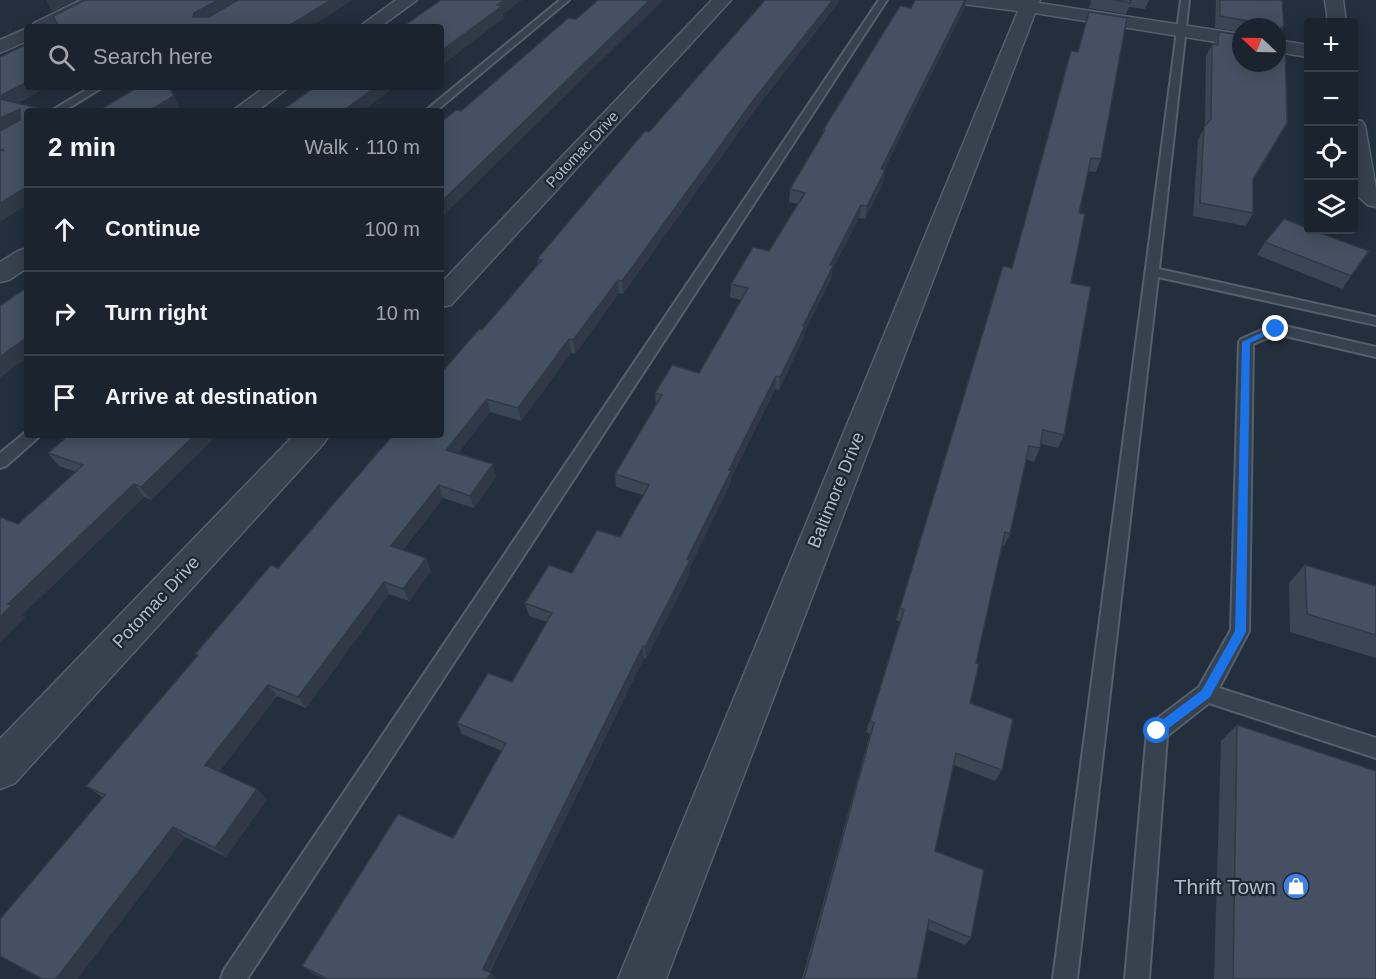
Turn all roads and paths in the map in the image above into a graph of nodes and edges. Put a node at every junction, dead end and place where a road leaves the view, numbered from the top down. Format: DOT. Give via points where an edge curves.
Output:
graph roads {
  1 [pos="95,0"];
  2 [pos="408,0"];
  3 [pos="565,0"];
  4 [pos="722,0"];
  5 [pos="883,0"];
  6 [pos="970,0"];
  7 [pos="1185,0"];
  8 [pos="1334,0"];
  9 [pos="1029,3"];
  10 [pos="1336,18"];
  11 [pos="47,24"];
  12 [pos="372,24"];
  13 [pos="1182,31"];
  14 [pos="24,35"];
  15 [pos="1232,39"];
  16 [pos="0,47"];
  17 [pos="1286,47"];
  18 [pos="1304,50"];
  19 [pos="93,90"];
  20 [pos="274,90"];
  21 [pos="61,108"];
  22 [pos="248,108"];
  23 [pos="434,108"];
  24 [pos="1358,156"];
  25 [pos="1376,200"];
  26 [pos="24,258"];
  27 [pos="1152,272"];
  28 [pos="0,274"];
  29 [pos="444,295"];
  30 [pos="1376,321"];
  31 [pos="1376,352"];
  32 [pos="29,438"];
  33 [pos="310,438"];
  34 [pos="0,462"];
  35 [pos="1206,693"];
  36 [pos="1376,748"];
  37 [pos="0,768"];
  38 [pos="233,979"];
  39 [pos="642,979"];
  40 [pos="1065,979"];
  41 [pos="1137,979"];
  1 -- 11 [label="street"];
  2 -- 12 [label="street"];
  3 -- 23 [label="lane"];
  4 -- 29 [label="street, Potomac Drive"];
  5 -- 38 [label="lane"];
  6 -- 9 [label="street"];
  7 -- 13 [label="lane"];
  8 -- 10 [label="street"];
  9 -- 13 [label="street"];
  9 -- 39 [label="street, Baltimore Drive"];
  13 -- 15 [label="street"];
  13 -- 27 [label="lane"];
  14 -- 16 [label="street"];
  17 -- 18 [label="street"];
  19 -- 21 [label="lane"];
  20 -- 22 [label="street"];
  24 -- 25 [label="street" via="1364,191"];
  26 -- 28 [label="street"];
  27 -- 30 [label="lane"];
  27 -- 40 [label="lane"];
  31 -- 35 [label="lane" via="1276,329 1246,342 1240,632"];
  32 -- 34 [label="lane"];
  33 -- 37 [label="street, Potomac Drive"];
  35 -- 36 [label="lane"];
  35 -- 41 [label="lane" via="1157,731"];
}
